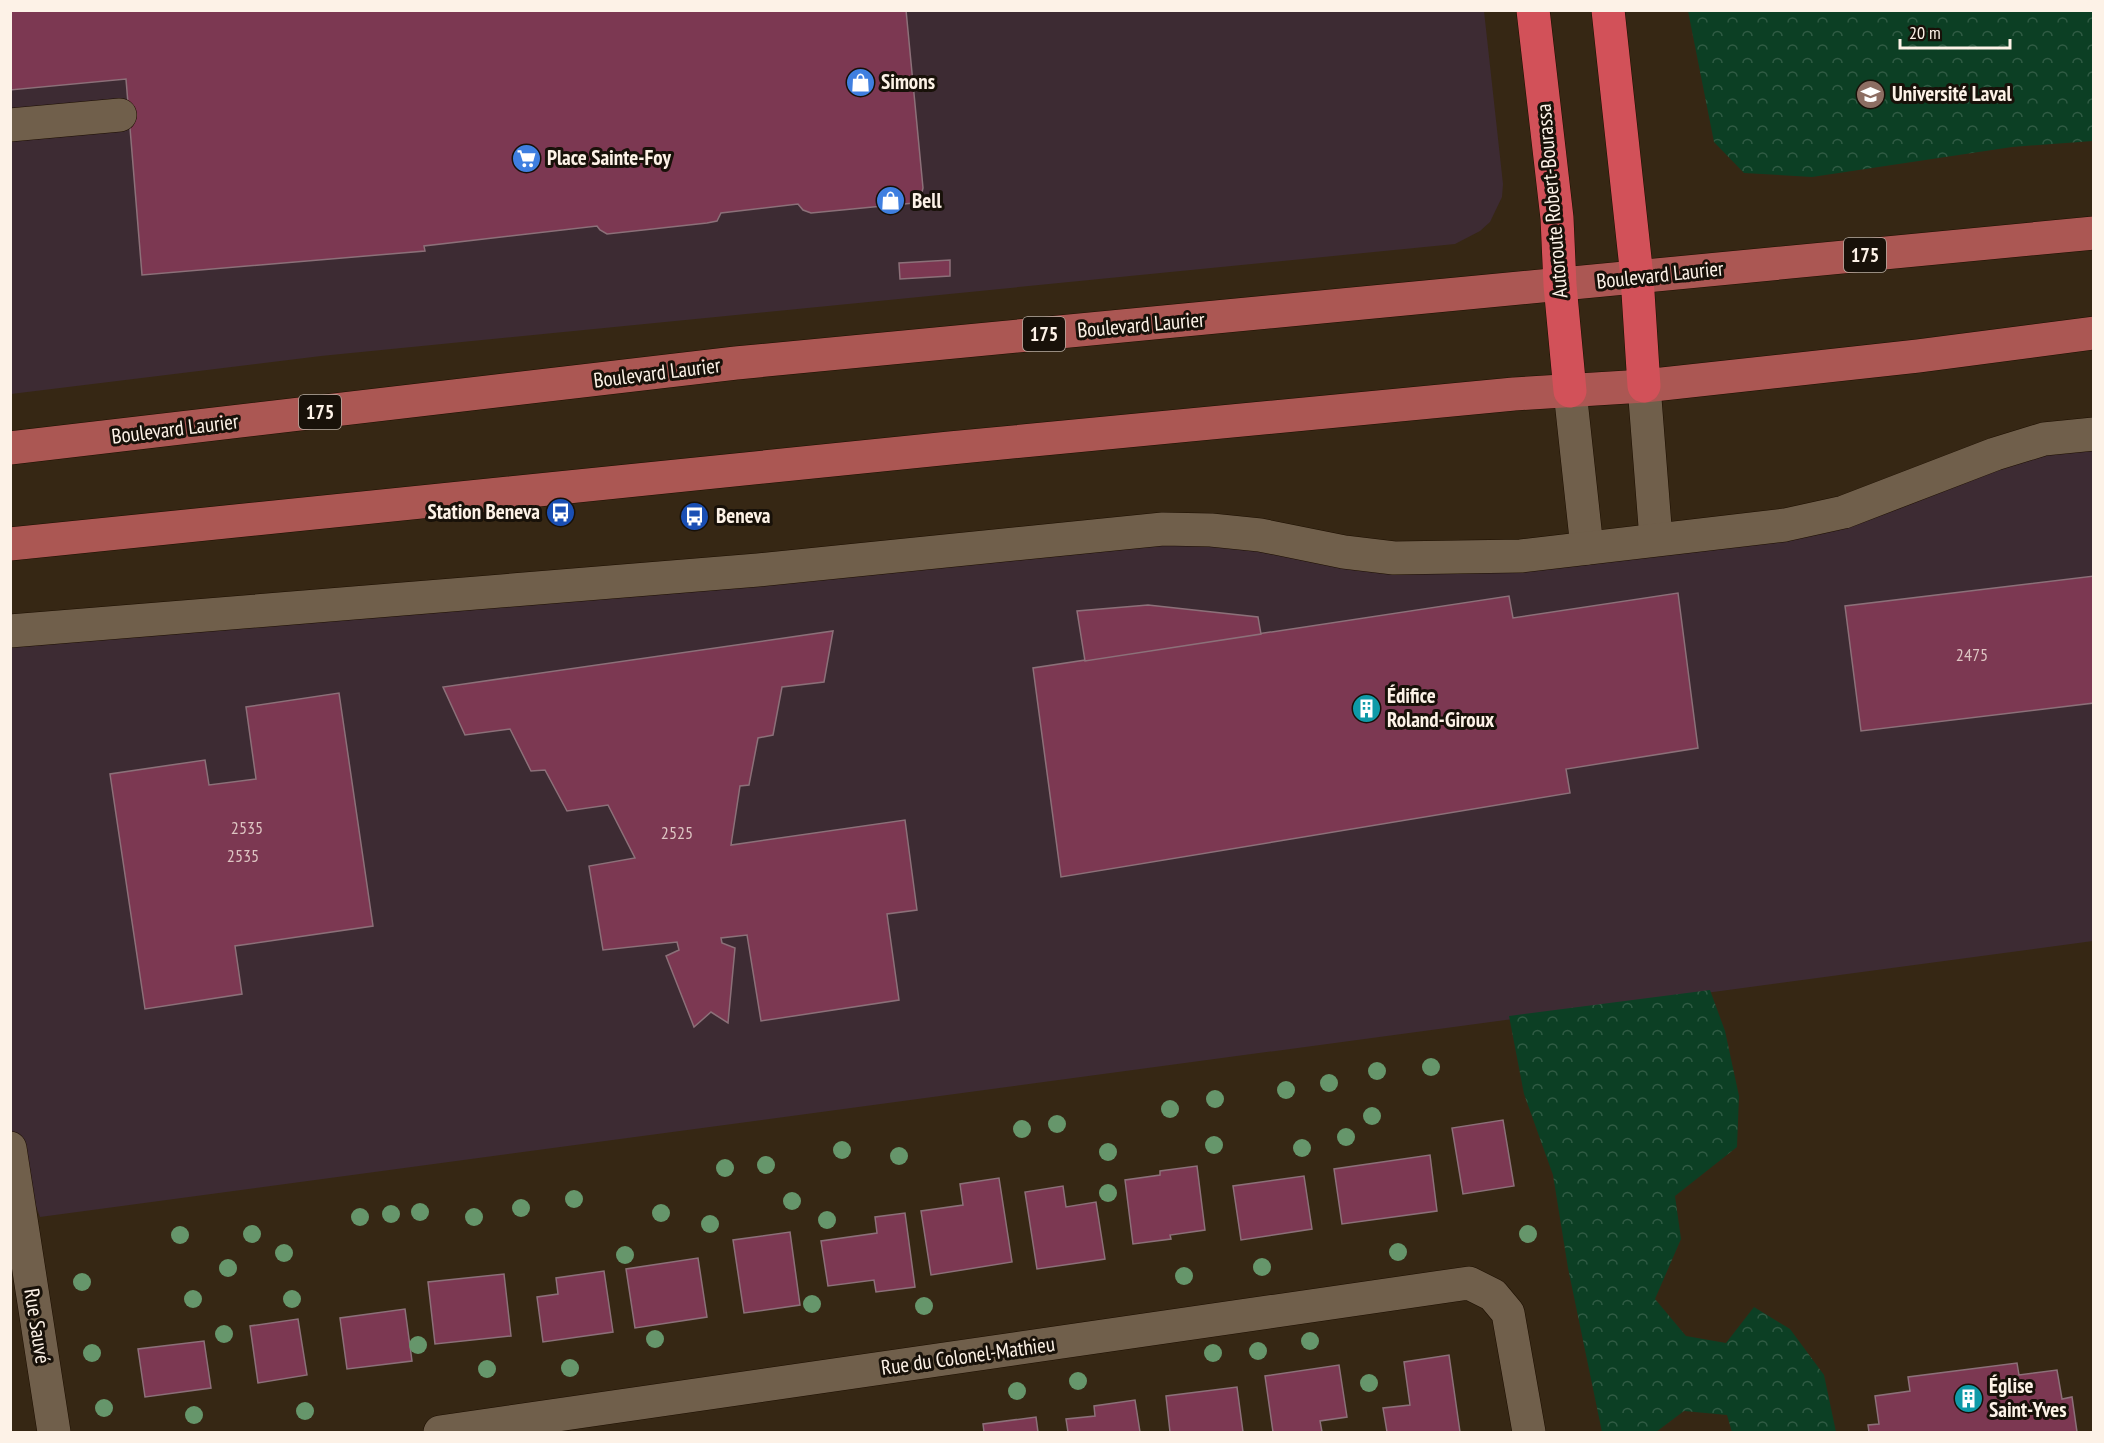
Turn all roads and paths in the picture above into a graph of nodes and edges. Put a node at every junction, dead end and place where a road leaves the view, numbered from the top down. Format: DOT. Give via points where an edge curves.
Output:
graph roads {
  1 [pos="1533,10"];
  2 [pos="1608,10"];
  3 [pos="120,115"];
  4 [pos="10,125"];
  5 [pos="2094,233"];
  6 [pos="1637,277"];
  7 [pos="1560,285"];
  8 [pos="2094,333"];
  9 [pos="1644,386"];
  10 [pos="1570,391"];
  11 [pos="2094,434"];
  12 [pos="10,448"];
  13 [pos="1656,539"];
  14 [pos="10,544"];
  15 [pos="1587,548"];
  16 [pos="10,631"];
  17 [pos="10,1148"];
  18 [pos="54,1432"];
  19 [pos="440,1432"];
  20 [pos="1529,1432"];
  1 -- 7 [label="highway, Autoroute Robert-Bourassa" via="1557,218"];
  2 -- 6 [label="highway"];
  3 -- 4 [label="street"];
  5 -- 6 [label="main road, Boulevard Laurier / 175"];
  6 -- 7 [label="main road, Boulevard Laurier / 175"];
  6 -- 9 [label="highway"];
  7 -- 10 [label="highway, Autoroute Robert-Bourassa"];
  7 -- 12 [label="main road, Boulevard Laurier / 175" via="736,363"];
  8 -- 9 [label="main road"];
  9 -- 10 [label="main road"];
  9 -- 13 [label="street"];
  10 -- 14 [label="main road" via="950,448"];
  10 -- 15 [label="street"];
  11 -- 13 [label="street" via="2044,439 1995,454 1844,512 1785,525"];
  13 -- 15 [label="street"];
  15 -- 16 [label="street" via="1521,556 1394,558 1260,535 1163,529 758,570"];
  17 -- 18 [label="street, Rue Sauvé"];
  19 -- 20 [label="street, Rue du Colonel-Mathieu" via="1469,1283 1493,1295 1508,1313"];
}
